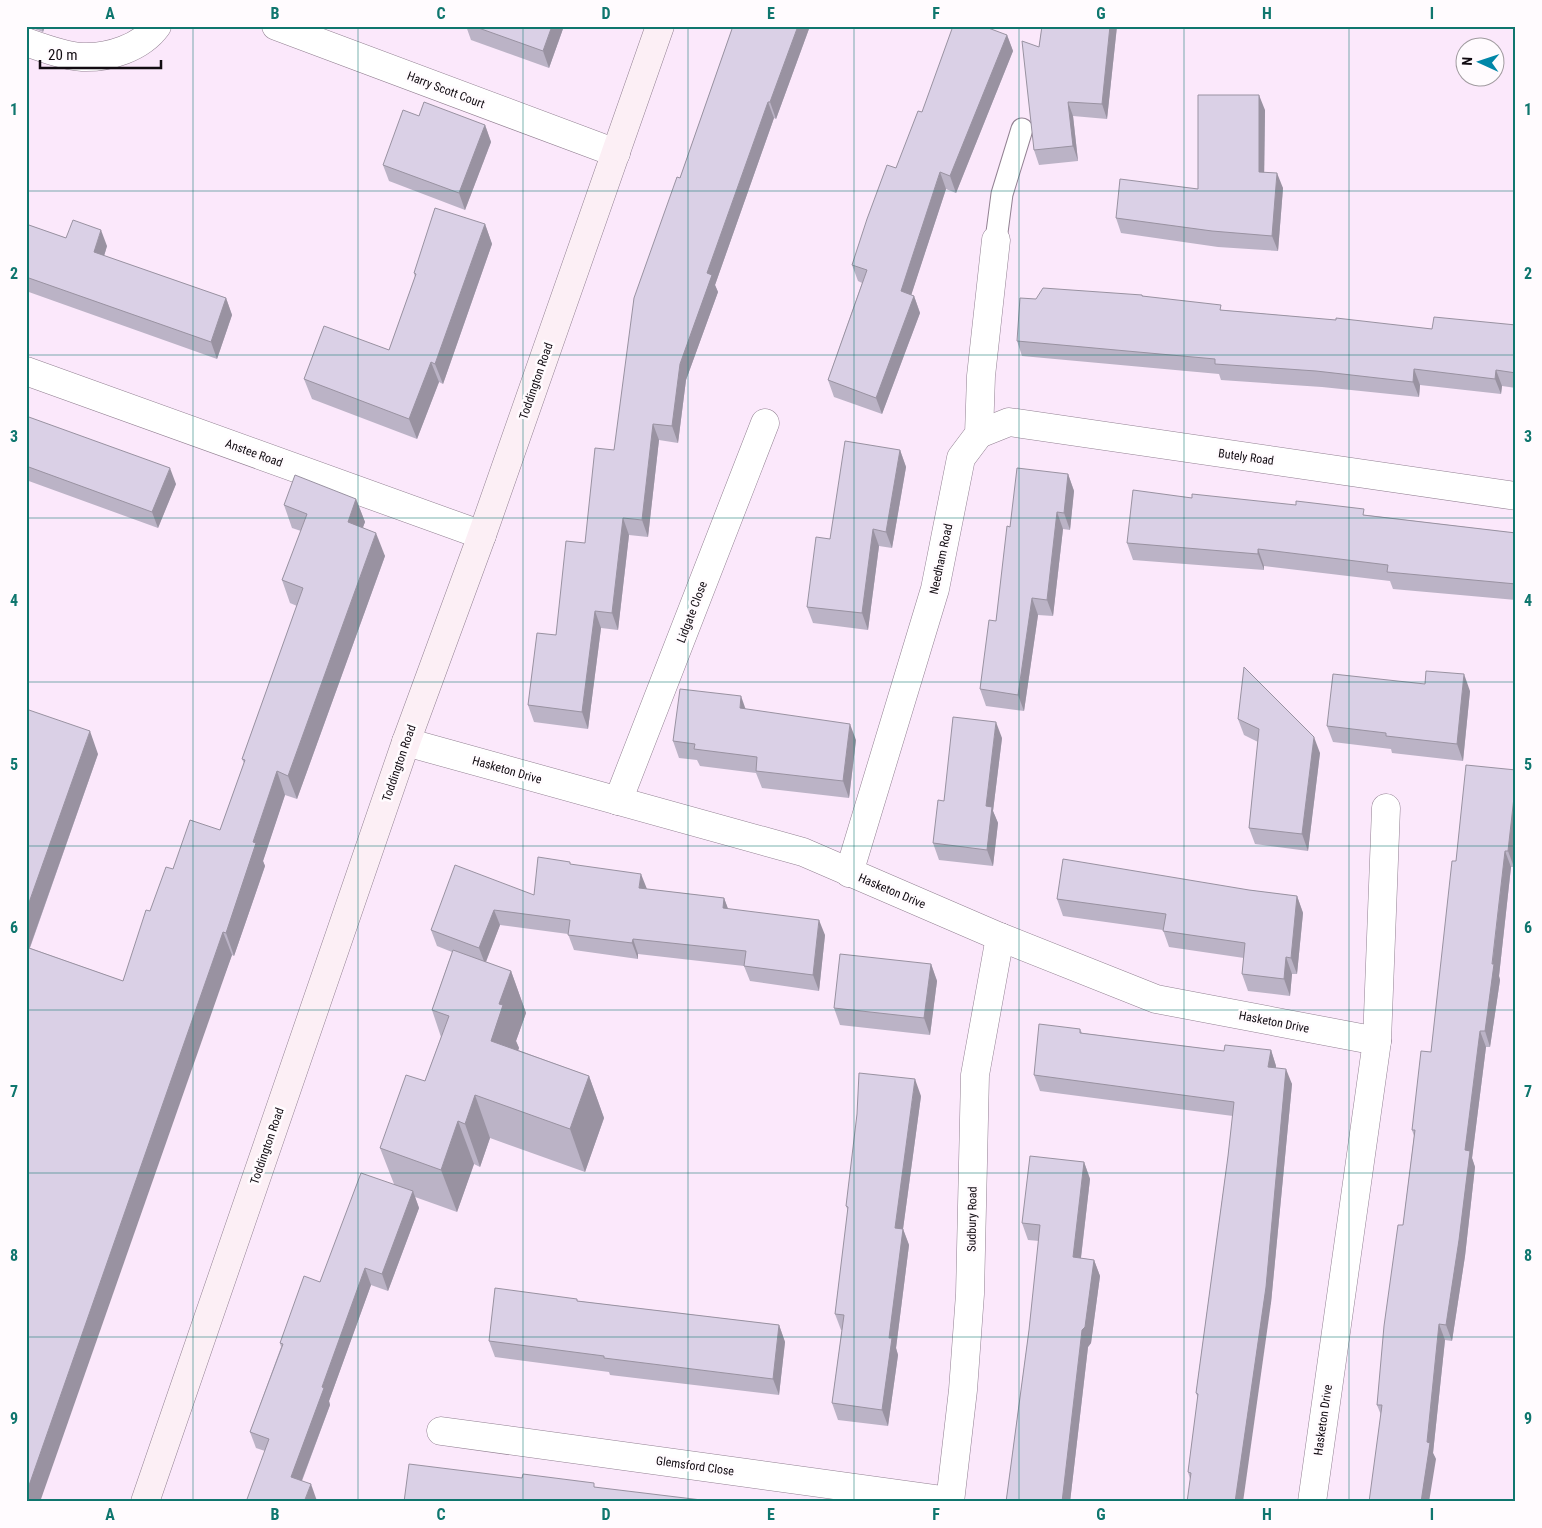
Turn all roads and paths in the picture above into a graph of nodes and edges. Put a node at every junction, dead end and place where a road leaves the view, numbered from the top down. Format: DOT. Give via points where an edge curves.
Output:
graph roads {
  1 [pos="157,26"];
  2 [pos="276,26"];
  3 [pos="660,26"];
  4 [pos="26,42"];
  5 [pos="1022,129"];
  6 [pos="616,153"];
  7 [pos="996,240"];
  8 [pos="26,371"];
  9 [pos="765,423"];
  10 [pos="979,434"];
  11 [pos="1516,496"];
  12 [pos="482,535"];
  13 [pos="406,742"];
  14 [pos="618,802"];
  15 [pos="1386,808"];
  16 [pos="849,873"];
  17 [pos="1000,937"];
  18 [pos="1377,1042"];
  19 [pos="441,1432"];
  20 [pos="950,1501"];
  21 [pos="145,1502"];
  22 [pos="1312,1502"];
  1 -- 4 [label="street" via="136,47 82,57"];
  2 -- 6 [label="street, Harry Scott Court"];
  3 -- 6 [label="main road, Toddington Road"];
  5 -- 7 [label="lane" via="1002,194"];
  6 -- 12 [label="main road, Toddington Road"];
  7 -- 10 [label="street" via="981,376"];
  8 -- 12 [label="street, Anstee Road"];
  9 -- 14 [label="street, Lidgate Close"];
  10 -- 11 [label="street, Butely Road" via="1009,422"];
  10 -- 16 [label="street, Needham Road" via="961,458 935,589"];
  12 -- 13 [label="main road, Toddington Road"];
  13 -- 14 [label="street, Hasketon Drive"];
  13 -- 21 [label="main road, Toddington Road"];
  14 -- 16 [label="street, Hasketon Drive" via="803,852"];
  15 -- 18 [label="street, Hasketon Drive"];
  16 -- 17 [label="street, Hasketon Drive"];
  17 -- 18 [label="street, Hasketon Drive" via="1156,999"];
  17 -- 20 [label="street, Sudbury Road" via="975,1074 970,1294 964,1390"];
  18 -- 22 [label="street, Hasketon Drive"];
  19 -- 20 [label="street, Glemsford Close"];
}
